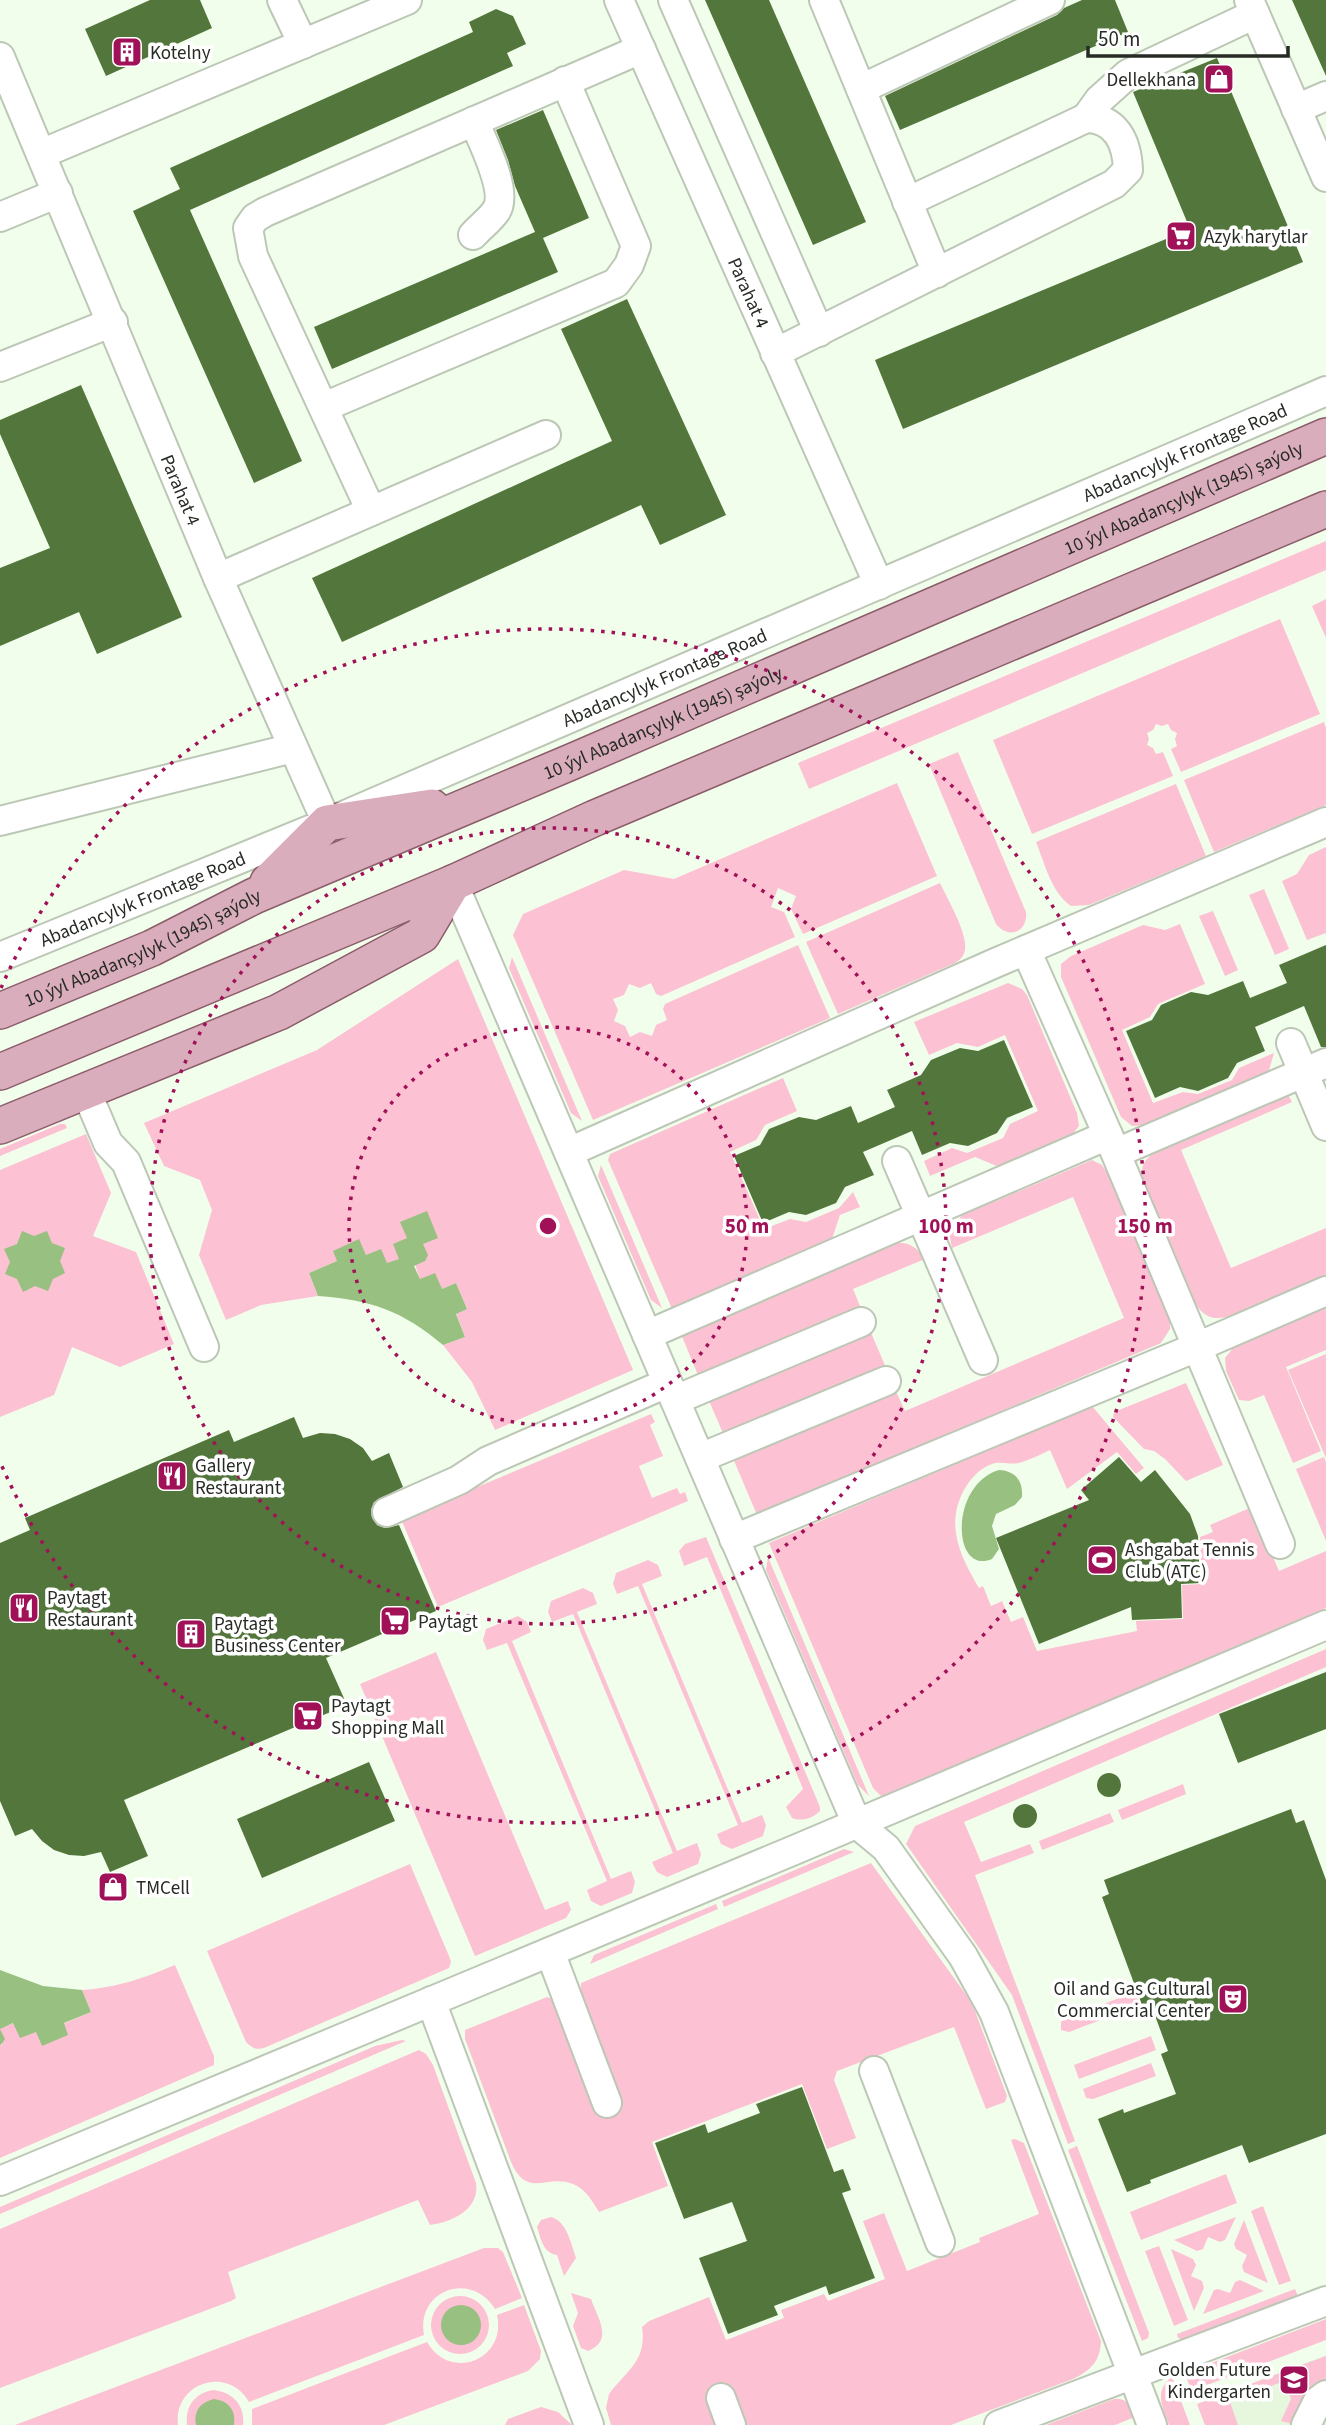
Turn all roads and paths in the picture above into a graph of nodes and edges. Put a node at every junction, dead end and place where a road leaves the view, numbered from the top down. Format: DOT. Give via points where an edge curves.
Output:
graph roads {
  1 [pos="282,0"];
  2 [pos="407,0"];
  3 [pos="619,0"];
  4 [pos="673,0"];
  5 [pos="824,0"];
  6 [pos="1050,0"];
  7 [pos="1252,7"];
  8 [pos="303,44"];
  9 [pos="641,49"];
  10 [pos="0,57"];
  11 [pos="565,82"];
  12 [pos="861,89"];
  13 [pos="1326,96"];
  14 [pos="1296,109"];
  15 [pos="1086,118"];
  16 [pos="474,121"];
  17 [pos="41,154"];
  18 [pos="1326,177"];
  19 [pos="58,193"];
  20 [pos="907,202"];
  21 [pos="0,217"];
  22 [pos="472,235"];
  23 [pos="937,273"];
  24 [pos="113,322"];
  25 [pos="819,332"];
  26 [pos="775,353"];
  27 [pos="0,368"];
  28 [pos="1326,391"];
  29 [pos="324,407"];
  30 [pos="546,435"];
  31 [pos="1326,436"];
  32 [pos="1326,509"];
  33 [pos="371,511"];
  34 [pos="218,578"];
  35 [pos="879,585"];
  36 [pos="293,748"];
  37 [pos="484,798"];
  38 [pos="0,821"];
  39 [pos="1326,822"];
  40 [pos="327,823"];
  41 [pos="453,883"];
  42 [pos="254,896"];
  43 [pos="1026,950"];
  44 [pos="0,957"];
  45 [pos="0,1011"];
  46 [pos="1291,1043"];
  47 [pos="1315,1068"];
  48 [pos="0,1072"];
  49 [pos="86,1091"];
  50 [pos="0,1126"];
  51 [pos="1326,1126"];
  52 [pos="1112,1144"];
  53 [pos="569,1152"];
  54 [pos="897,1161"];
  55 [pos="921,1216"];
  56 [pos="1326,1291"];
  57 [pos="861,1322"];
  58 [pos="647,1335"];
  59 [pos="1197,1347"];
  60 [pos="204,1348"];
  61 [pos="983,1360"];
  62 [pos="886,1381"];
  63 [pos="671,1391"];
  64 [pos="700,1458"];
  65 [pos="387,1511"];
  66 [pos="734,1539"];
  67 [pos="1280,1544"];
  68 [pos="1326,1625"];
  69 [pos="857,1824"];
  70 [pos="550,1952"];
  71 [pos="430,2001"];
  72 [pos="874,2071"];
  73 [pos="607,2103"];
  74 [pos="0,2181"];
  75 [pos="940,2242"];
  76 [pos="1326,2301"];
  77 [pos="1133,2374"];
  78 [pos="1326,2395"];
  79 [pos="721,2398"];
  80 [pos="589,2425"];
  81 [pos="731,2425"];
  82 [pos="999,2425"];
  83 [pos="1152,2425"];
  84 [pos="1306,2425"];
  1 -- 8 [label="street"];
  2 -- 8 [label="street"];
  3 -- 9 [label="street, Parahat 4"];
  4 -- 25 [label="street"];
  5 -- 12 [label="street"];
  6 -- 12 [label="street"];
  7 -- 14 [label="street"];
  7 -- 15 [label="street" via="1128,74"];
  8 -- 17 [label="street"];
  9 -- 11 [label="street"];
  9 -- 26 [label="street, Parahat 4"];
  10 -- 17 [label="street, Parahat 4"];
  11 -- 16 [label="street"];
  11 -- 29 [label="street" via="636,246 616,283"];
  12 -- 20 [label="street"];
  13 -- 14 [label="street"];
  14 -- 18 [label="street"];
  15 -- 20 [label="street"];
  15 -- 23 [label="street" via="1101,118 1114,127 1128,155 1128,170 1114,184"];
  16 -- 22 [label="street" via="500,198 498,209"];
  16 -- 29 [label="street" via="265,212 248,228 253,256"];
  17 -- 19 [label="street, Parahat 4"];
  19 -- 21 [label="street"];
  19 -- 24 [label="street, Parahat 4"];
  20 -- 23 [label="street"];
  23 -- 25 [label="street"];
  24 -- 27 [label="street"];
  24 -- 34 [label="street, Parahat 4"];
  25 -- 26 [label="street"];
  26 -- 35 [label="street, Parahat 4"];
  28 -- 35 [label="street, Abadancylyk Frontage Road"];
  29 -- 33 [label="street"];
  30 -- 33 [label="street"];
  31 -- 37 [label="main road, 10 ýyl Abadançylyk (1945) şaýoly"];
  32 -- 41 [label="main road" via="595,818"];
  33 -- 34 [label="street"];
  34 -- 36 [label="street, Parahat 4"];
  35 -- 40 [label="street, Abadancylyk Frontage Road"];
  36 -- 38 [label="street"];
  36 -- 40 [label="street, Parahat 4"];
  37 -- 40 [label="main road"];
  37 -- 42 [label="main road, 10 ýyl Abadançylyk (1945) şaýoly"];
  39 -- 43 [label="street"];
  40 -- 42 [label="main road"];
  40 -- 44 [label="street, Abadancylyk Frontage Road"];
  41 -- 48 [label="main road"];
  41 -- 49 [label="main road" via="422,935 279,1012"];
  41 -- 53 [label="street"];
  42 -- 45 [label="main road, 10 ýyl Abadançylyk (1945) şaýoly" via="152,948"];
  43 -- 52 [label="street"];
  43 -- 53 [label="street"];
  46 -- 47 [label="street"];
  47 -- 51 [label="street"];
  47 -- 52 [label="street"];
  49 -- 50 [label="main road"];
  49 -- 60 [label="street" via="108,1143 126,1162"];
  52 -- 55 [label="street"];
  52 -- 59 [label="street"];
  53 -- 58 [label="street"];
  54 -- 55 [label="street"];
  55 -- 58 [label="street"];
  55 -- 61 [label="street"];
  56 -- 59 [label="street"];
  57 -- 63 [label="street"];
  58 -- 63 [label="street"];
  59 -- 66 [label="street"];
  59 -- 67 [label="street"];
  62 -- 64 [label="street"];
  63 -- 64 [label="street"];
  63 -- 65 [label="street" via="488,1461 459,1480"];
  64 -- 66 [label="street"];
  66 -- 69 [label="street"];
  68 -- 69 [label="street"];
  69 -- 70 [label="street"];
  69 -- 77 [label="street" via="886,1848 980,1984"];
  70 -- 71 [label="street"];
  70 -- 73 [label="street"];
  71 -- 74 [label="street"];
  71 -- 80 [label="street"];
  72 -- 75 [label="street"];
  76 -- 77 [label="street"];
  77 -- 82 [label="street"];
  77 -- 83 [label="street"];
  78 -- 84 [label="street"];
  79 -- 81 [label="street"];
}
